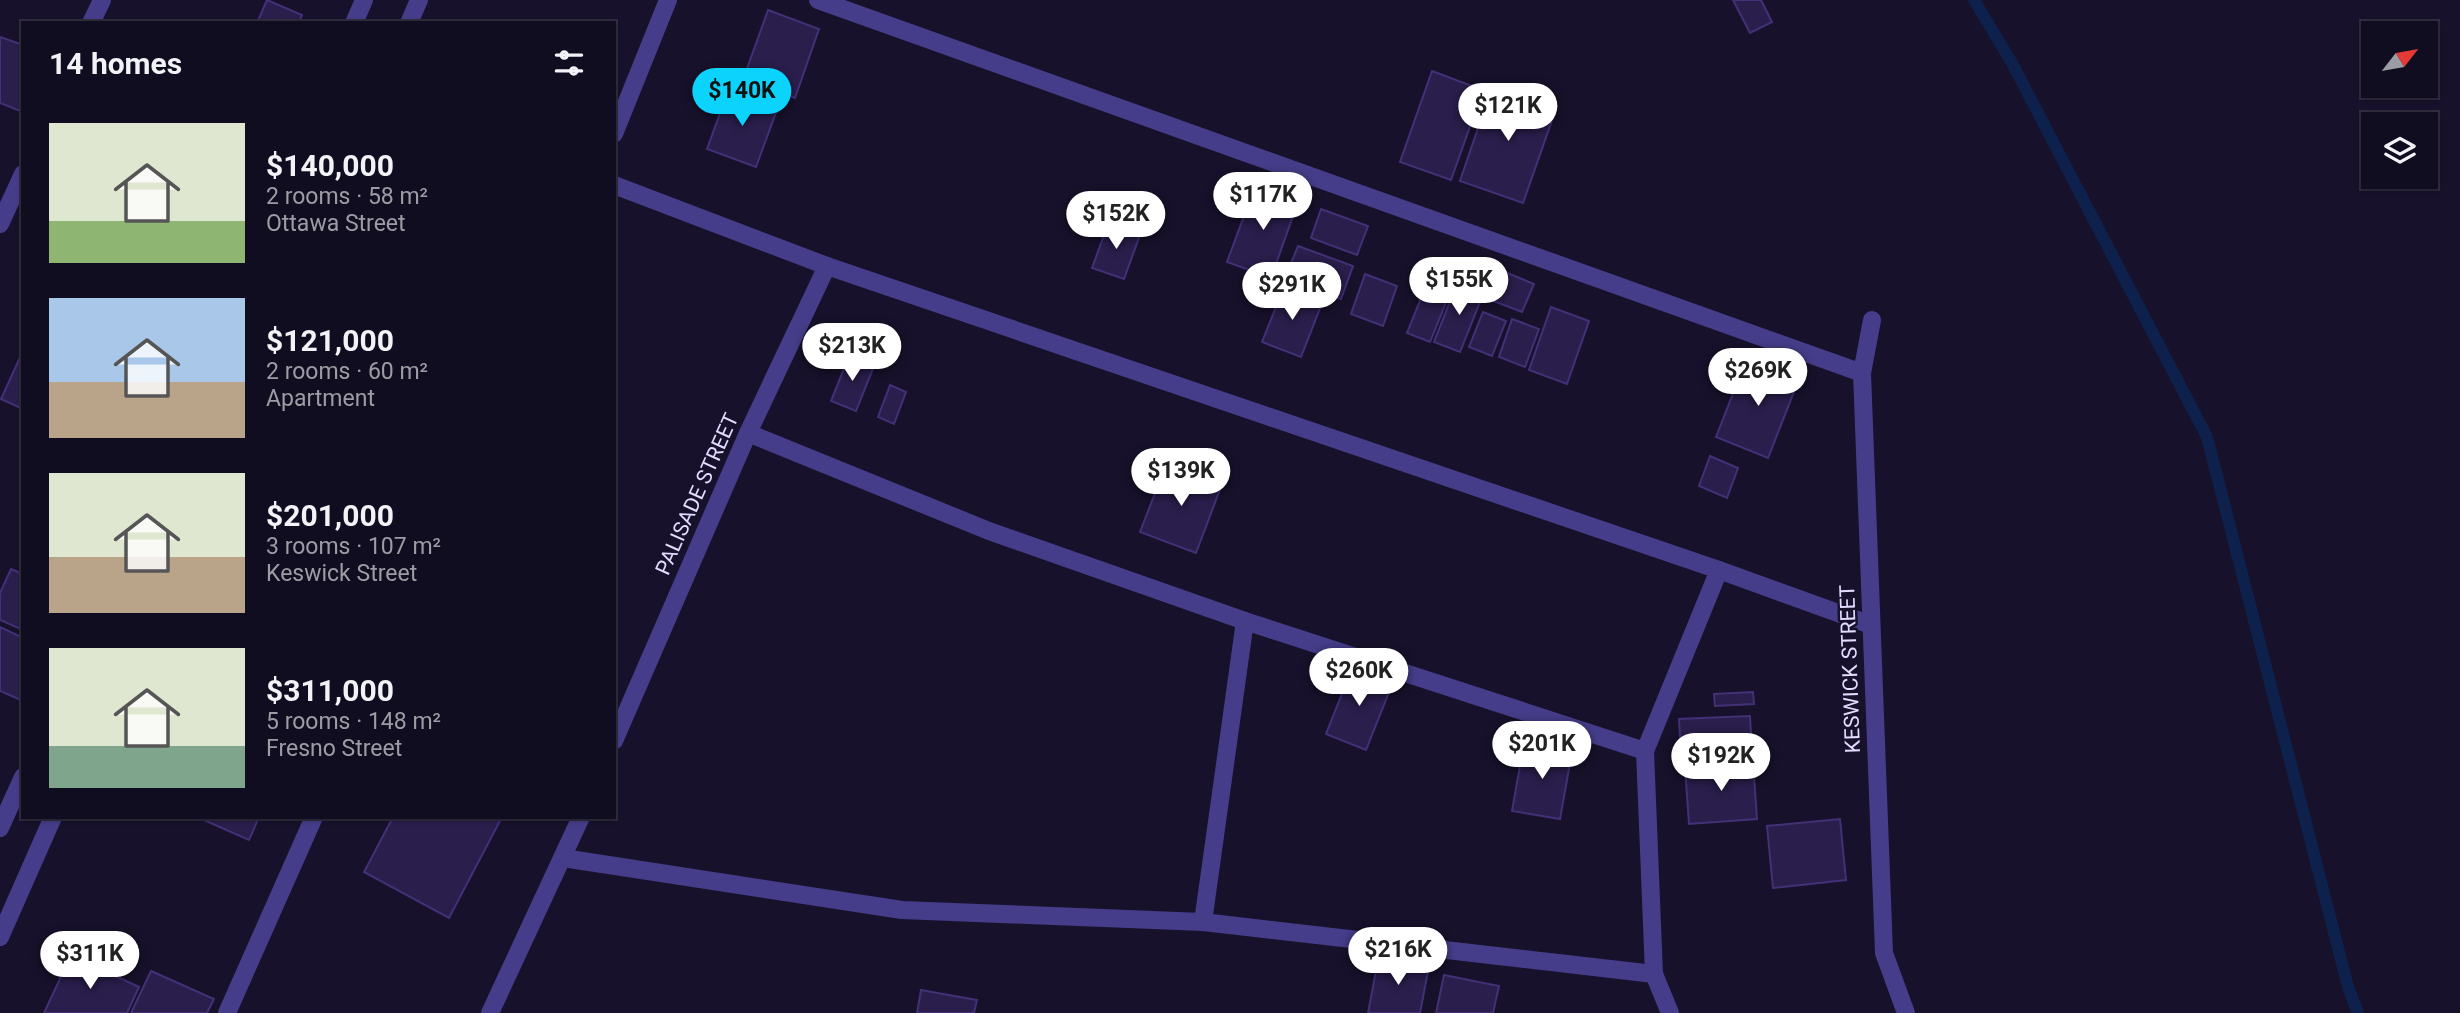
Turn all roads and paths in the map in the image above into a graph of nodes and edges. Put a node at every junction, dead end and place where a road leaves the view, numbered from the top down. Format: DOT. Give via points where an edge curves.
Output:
graph roads {
  1 [pos="102,0"];
  2 [pos="364,0"];
  3 [pos="419,0"];
  4 [pos="668,0"];
  5 [pos="818,0"];
  6 [pos="92,21"];
  7 [pos="355,21"];
  8 [pos="410,21"];
  9 [pos="616,129"];
  10 [pos="21,178"];
  11 [pos="616,187"];
  12 [pos="0,224"];
  13 [pos="827,266"];
  14 [pos="1871,320"];
  15 [pos="1862,373"];
  16 [pos="748,433"];
  17 [pos="1719,570"];
  18 [pos="1245,621"];
  19 [pos="1871,625"];
  20 [pos="616,736"];
  21 [pos="1646,751"];
  22 [pos="21,781"];
  23 [pos="53,819"];
  24 [pos="313,819"];
  25 [pos="580,819"];
  26 [pos="0,828"];
  27 [pos="563,858"];
  28 [pos="1203,922"];
  29 [pos="0,937"];
  30 [pos="1654,974"];
  31 [pos="227,1013"];
  32 [pos="490,1013"];
  33 [pos="1670,1013"];
  34 [pos="1906,1013"];
  1 -- 6 [label="street"];
  2 -- 7 [label="street"];
  3 -- 8 [label="street"];
  4 -- 9 [label="street"];
  5 -- 15 [label="street"];
  10 -- 12 [label="street"];
  11 -- 13 [label="street"];
  13 -- 16 [label="street, PALISADE STREET"];
  13 -- 17 [label="street"];
  14 -- 15 [label="street, KESWICK STREET"];
  15 -- 19 [label="street, KESWICK STREET"];
  16 -- 18 [label="street" via="989,531"];
  16 -- 20 [label="street, PALISADE STREET"];
  17 -- 19 [label="street"];
  17 -- 21 [label="street"];
  18 -- 21 [label="street"];
  18 -- 28 [label="street"];
  19 -- 34 [label="street, KESWICK STREET" via="1884,953"];
  21 -- 30 [label="street"];
  22 -- 26 [label="street"];
  23 -- 29 [label="street"];
  24 -- 31 [label="street"];
  25 -- 27 [label="street"];
  27 -- 28 [label="street" via="902,910"];
  27 -- 32 [label="street"];
  28 -- 30 [label="street"];
  30 -- 33 [label="street"];
}
